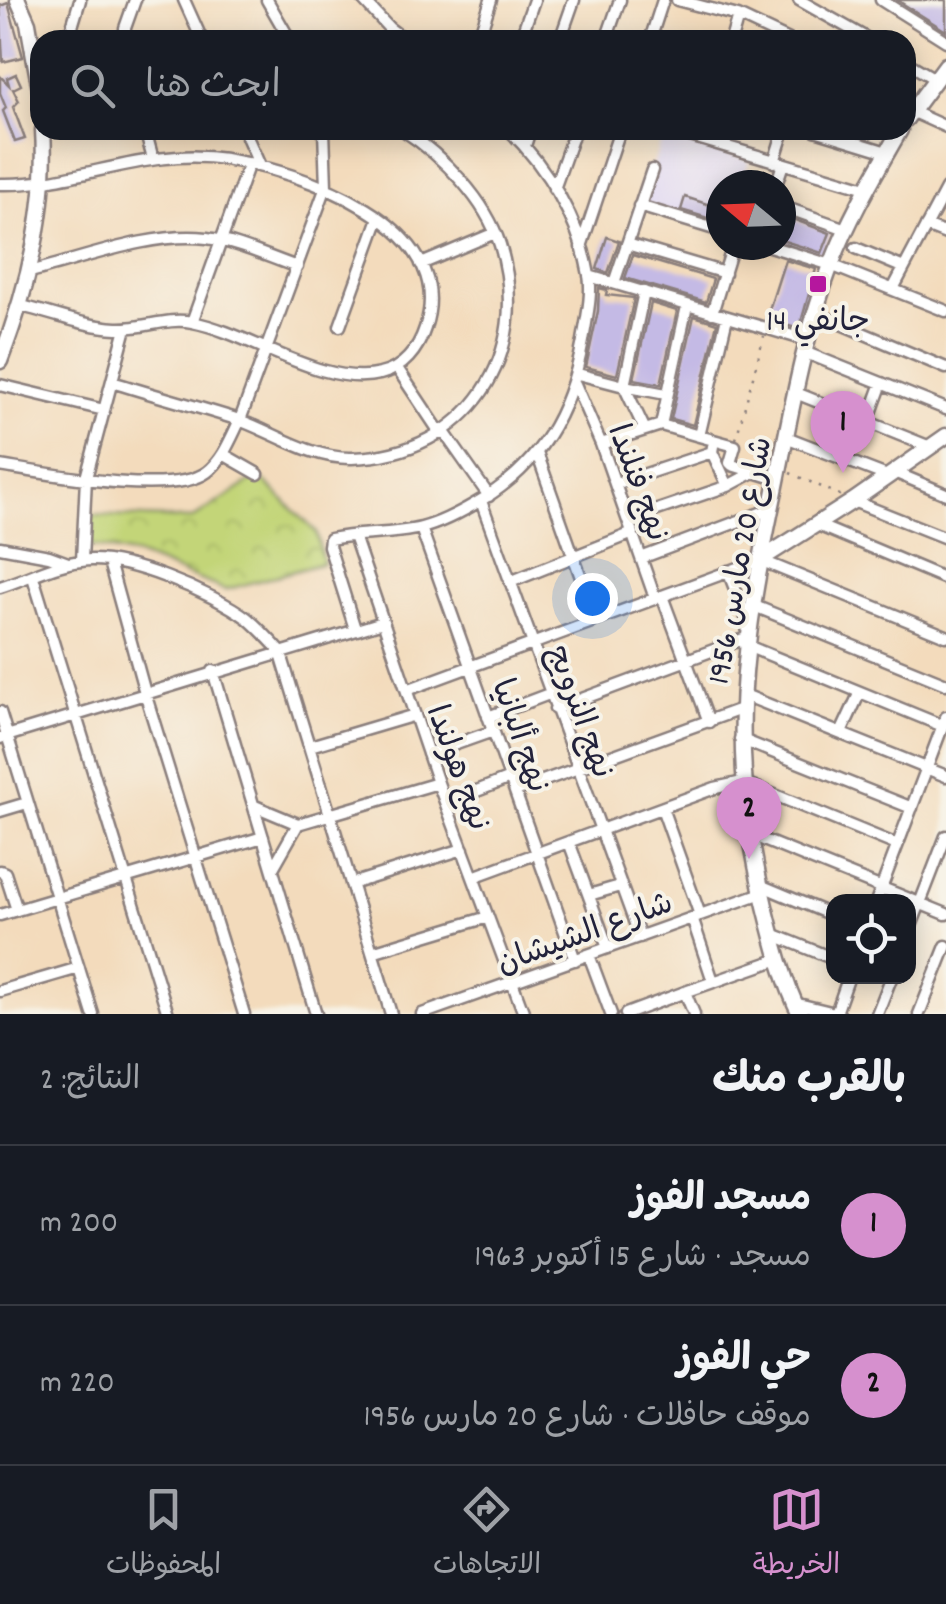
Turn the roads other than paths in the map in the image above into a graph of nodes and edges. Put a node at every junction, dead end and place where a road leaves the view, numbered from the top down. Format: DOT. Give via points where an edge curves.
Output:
graph roads {
  1 [pos="18,0"];
  2 [pos="80,0"];
  3 [pos="135,0"];
  4 [pos="184,0"];
  5 [pos="267,0"];
  6 [pos="490,0"];
  7 [pos="534,0"];
  8 [pos="574,0"];
  9 [pos="620,0"];
  10 [pos="663,0"];
  11 [pos="678,0"];
  12 [pos="799,0"];
  13 [pos="881,0"];
  14 [pos="364,1"];
  15 [pos="738,16"];
  16 [pos="31,30"];
  17 [pos="71,30"];
  18 [pos="125,30"];
  19 [pos="198,30"];
  20 [pos="284,30"];
  21 [pos="395,30"];
  22 [pos="481,30"];
  23 [pos="524,30"];
  24 [pos="564,30"];
  25 [pos="610,30"];
  26 [pos="653,30"];
  27 [pos="734,30"];
  28 [pos="768,30"];
  29 [pos="852,30"];
  30 [pos="946,41"];
  31 [pos="946,65"];
  32 [pos="916,68"];
  33 [pos="935,79"];
  34 [pos="916,102"];
  35 [pos="916,116"];
  36 [pos="946,128"];
  37 [pos="43,140"];
  38 [pos="148,140"];
  39 [pos="247,140"];
  40 [pos="324,140"];
  41 [pos="414,140"];
  42 [pos="519,140"];
  43 [pos="527,140"];
  44 [pos="572,140"];
  45 [pos="617,140"];
  46 [pos="716,140"];
  47 [pos="782,140"];
  48 [pos="848,140"];
  49 [pos="894,140"];
  50 [pos="525,146"];
  51 [pos="887,152"];
  52 [pos="153,159"];
  53 [pos="778,163"];
  54 [pos="255,164"];
  55 [pos="652,170"];
  56 [pos="777,170"];
  57 [pos="0,184"];
  58 [pos="41,184"];
  59 [pos="326,187"];
  60 [pos="866,188"];
  61 [pos="554,189"];
  62 [pos="946,189"];
  63 [pos="639,206"];
  64 [pos="796,211"];
  65 [pos="379,218"];
  66 [pos="706,226"];
  67 [pos="926,226"];
  68 [pos="846,229"];
  69 [pos="495,234"];
  70 [pos="946,234"];
  71 [pos="222,241"];
  72 [pos="627,244"];
  73 [pos="580,248"];
  74 [pos="856,248"];
  75 [pos="796,254"];
  76 [pos="729,260"];
  77 [pos="421,264"];
  78 [pos="831,265"];
  79 [pos="297,267"];
  80 [pos="904,268"];
  81 [pos="30,272"];
  82 [pos="725,273"];
  83 [pos="589,276"];
  84 [pos="614,283"];
  85 [pos="894,289"];
  86 [pos="644,292"];
  87 [pos="21,306"];
  88 [pos="686,306"];
  89 [pos="946,310"];
  90 [pos="815,312"];
  91 [pos="712,313"];
  92 [pos="727,317"];
  93 [pos="192,322"];
  94 [pos="340,326"];
  95 [pos="126,328"];
  96 [pos="805,346"];
  97 [pos="268,347"];
  98 [pos="0,361"];
  99 [pos="397,368"];
  100 [pos="946,368"];
  101 [pos="576,379"];
  102 [pos="112,382"];
  103 [pos="882,384"];
  104 [pos="0,385"];
  105 [pos="624,386"];
  106 [pos="796,393"];
  107 [pos="666,394"];
  108 [pos="946,409"];
  109 [pos="104,410"];
  110 [pos="240,420"];
  111 [pos="868,422"];
  112 [pos="660,425"];
  113 [pos="645,430"];
  114 [pos="442,433"];
  115 [pos="700,436"];
  116 [pos="786,437"];
  117 [pos="601,444"];
  118 [pos="939,444"];
  119 [pos="713,446"];
  120 [pos="537,453"];
  121 [pos="222,454"];
  122 [pos="0,466"];
  123 [pos="754,472"];
  124 [pos="258,474"];
  125 [pos="778,474"];
  126 [pos="890,474"];
  127 [pos="86,478"];
  128 [pos="615,484"];
  129 [pos="728,486"];
  130 [pos="946,494"];
  131 [pos="485,498"];
  132 [pos="853,501"];
  133 [pos="771,509"];
  134 [pos="628,520"];
  135 [pos="815,524"];
  136 [pos="421,528"];
  137 [pos="632,534"];
  138 [pos="354,536"];
  139 [pos="946,538"];
  140 [pos="0,547"];
  141 [pos="573,556"];
  142 [pos="641,558"];
  143 [pos="82,560"];
  144 [pos="760,560"];
  145 [pos="109,562"];
  146 [pos="69,564"];
  147 [pos="728,571"];
  148 [pos="33,577"];
  149 [pos="946,579"];
  150 [pos="510,582"];
  151 [pos="0,587"];
  152 [pos="658,597"];
  153 [pos="752,606"];
  154 [pos="596,620"];
  155 [pos="382,622"];
  156 [pos="355,629"];
  157 [pos="747,636"];
  158 [pos="946,636"];
  159 [pos="531,646"];
  160 [pos="280,651"];
  161 [pos="686,661"];
  162 [pos="472,668"];
  163 [pos="213,672"];
  164 [pos="946,684"];
  165 [pos="407,690"];
  166 [pos="860,692"];
  167 [pos="144,693"];
  168 [pos="549,694"];
  169 [pos="741,702"];
  170 [pos="554,709"];
  171 [pos="0,712"];
  172 [pos="76,715"];
  173 [pos="414,715"];
  174 [pos="488,717"];
  175 [pos="708,722"];
  176 [pos="944,722"];
  177 [pos="493,731"];
  178 [pos="840,733"];
  179 [pos="4,737"];
  180 [pos="740,739"];
  181 [pos="310,746"];
  182 [pos="428,754"];
  183 [pos="927,768"];
  184 [pos="576,769"];
  185 [pos="946,776"];
  186 [pos="510,778"];
  187 [pos="743,782"];
  188 [pos="438,783"];
  189 [pos="515,791"];
  190 [pos="27,802"];
  191 [pos="446,803"];
  192 [pos="255,806"];
  193 [pos="662,808"];
  194 [pos="912,808"];
  195 [pos="0,811"];
  196 [pos="330,815"];
  197 [pos="298,824"];
  198 [pos="600,831"];
  199 [pos="749,834"];
  200 [pos="946,836"];
  201 [pos="263,837"];
  202 [pos="569,842"];
  203 [pos="897,845"];
  204 [pos="462,848"];
  205 [pos="538,853"];
  206 [pos="194,856"];
  207 [pos="272,868"];
  208 [pos="0,870"];
  209 [pos="473,876"];
  210 [pos="126,877"];
  211 [pos="351,884"];
  212 [pos="620,886"];
  213 [pos="881,888"];
  214 [pos="761,889"];
  215 [pos="879,894"];
  216 [pos="588,896"];
  217 [pos="56,898"];
  218 [pos="920,903"];
  219 [pos="16,910"];
  220 [pos="826,913"];
  221 [pos="916,913"];
  222 [pos="946,914"];
  223 [pos="0,915"];
  224 [pos="696,916"];
  225 [pos="488,917"];
  226 [pos="772,934"];
  227 [pos="640,937"];
  228 [pos="946,946"];
  229 [pos="608,948"];
  230 [pos="372,952"];
  231 [pos="589,955"];
  232 [pos="826,956"];
  233 [pos="779,959"];
  234 [pos="575,960"];
  235 [pos="79,968"];
  236 [pos="713,981"];
  237 [pos="514,984"];
  238 [pos="847,984"];
  239 [pos="889,984"];
  240 [pos="0,991"];
  241 [pos="685,992"];
  242 [pos="797,1008"];
  243 [pos="92,1014"];
  244 [pos="168,1014"];
  245 [pos="244,1014"];
  246 [pos="316,1014"];
  247 [pos="391,1014"];
  248 [pos="422,1014"];
  249 [pos="524,1014"];
  250 [pos="611,1014"];
  251 [pos="626,1014"];
  252 [pos="694,1014"];
  253 [pos="838,1014"];
  254 [pos="877,1014"];
  255 [pos="919,1014"];
  1 -- 16 [label="street"];
  2 -- 17 [label="street"];
  3 -- 18 [label="street"];
  4 -- 19 [label="street"];
  5 -- 20 [label="street"];
  6 -- 22 [label="street"];
  7 -- 23 [label="street"];
  8 -- 24 [label="street"];
  9 -- 25 [label="street"];
  10 -- 26 [label="street"];
  11 -- 15 [label="street"];
  12 -- 29 [label="street"];
  13 -- 30 [label="street"];
  14 -- 21 [label="street"];
  15 -- 27 [label="street"];
  15 -- 28 [label="street"];
  31 -- 33 [label="street"];
  32 -- 33 [label="street"];
  33 -- 34 [label="street"];
  35 -- 36 [label="street"];
  37 -- 58 [label="street"];
  38 -- 52 [label="street"];
  39 -- 54 [label="street"];
  40 -- 59 [label="street"];
  41 -- 69 [label="street" via="467,188"];
  42 -- 50 [label="street"];
  43 -- 50 [label="street"];
  44 -- 61 [label="street"];
  45 -- 73 [label="street"];
  46 -- 53 [label="street"];
  47 -- 53 [label="street"];
  48 -- 51 [label="street"];
  49 -- 51 [label="street, شارع 20 مارس 1956"];
  50 -- 61 [label="street"];
  51 -- 60 [label="street, شارع 20 مارس 1956"];
  52 -- 54 [label="street"];
  52 -- 58 [label="street"];
  53 -- 56 [label="street"];
  53 -- 60 [label="street"];
  54 -- 59 [label="street"];
  54 -- 71 [label="street"];
  55 -- 63 [label="street"];
  57 -- 58 [label="street"];
  58 -- 81 [label="street"];
  59 -- 65 [label="street"];
  59 -- 79 [label="street"];
  60 -- 68 [label="street, شارع 20 مارس 1956"];
  61 -- 73 [label="street"];
  62 -- 67 [label="street"];
  63 -- 66 [label="street"];
  63 -- 72 [label="street"];
  64 -- 68 [label="street"];
  65 -- 77 [label="street"];
  65 -- 94 [label="street"];
  67 -- 70 [label="street"];
  67 -- 80 [label="street"];
  68 -- 78 [label="street, شارع 20 مارس 1956"];
  69 -- 77 [label="street"];
  69 -- 114 [label="street" via="508,278 508,334 484,390"];
  71 -- 79 [label="street"];
  71 -- 81 [label="street" via="172,238"];
  71 -- 93 [label="street"];
  72 -- 82 [label="street"];
  72 -- 84 [label="street"];
  73 -- 83 [label="street"];
  74 -- 80 [label="street"];
  75 -- 78 [label="street"];
  76 -- 82 [label="street"];
  77 -- 99 [label="street" via="428,322"];
  78 -- 85 [label="street"];
  78 -- 90 [label="street, شارع 20 مارس 1956"];
  79 -- 97 [label="street"];
  80 -- 85 [label="street"];
  81 -- 87 [label="street"];
  82 -- 91 [label="street"];
  83 -- 84 [label="street"];
  83 -- 101 [label="street"];
  84 -- 86 [label="street"];
  85 -- 89 [label="street"];
  86 -- 88 [label="street"];
  86 -- 105 [label="street"];
  87 -- 95 [label="street"];
  87 -- 98 [label="street"];
  88 -- 91 [label="street"];
  88 -- 107 [label="street"];
  90 -- 96 [label="street, شارع 20 مارس 1956"];
  90 -- 100 [label="street"];
  91 -- 92 [label="street"];
  92 -- 96 [label="street"];
  92 -- 115 [label="street"];
  93 -- 95 [label="street"];
  93 -- 97 [label="street"];
  95 -- 102 [label="street"];
  96 -- 103 [label="street"];
  96 -- 106 [label="street, شارع 20 مارس 1956"];
  97 -- 99 [label="street" via="347,377"];
  97 -- 110 [label="street"];
  99 -- 114 [label="street, نهج النرويج"];
  101 -- 105 [label="street"];
  101 -- 117 [label="street, نهج فنلندا"];
  101 -- 120 [label="street"];
  102 -- 109 [label="street"];
  102 -- 110 [label="street"];
  103 -- 108 [label="street"];
  103 -- 111 [label="street"];
  104 -- 109 [label="street"];
  105 -- 107 [label="street"];
  105 -- 113 [label="street"];
  106 -- 111 [label="street"];
  106 -- 116 [label="street, شارع 20 مارس 1956"];
  107 -- 112 [label="street"];
  109 -- 127 [label="street"];
  110 -- 114 [label="street" via="348,458 385,454"];
  110 -- 121 [label="street"];
  111 -- 118 [label="street"];
  112 -- 113 [label="street"];
  112 -- 115 [label="street"];
  113 -- 117 [label="street"];
  114 -- 131 [label="street, نهج النرويج"];
  115 -- 119 [label="street"];
  116 -- 125 [label="street, شارع 20 مارس 1956"];
  116 -- 126 [label="street"];
  117 -- 128 [label="street, نهج فنلندا"];
  118 -- 126 [label="street"];
  119 -- 123 [label="street" via="735,446 730,464"];
  119 -- 128 [label="street"];
  119 -- 129 [label="street"];
  120 -- 131 [label="street"];
  120 -- 141 [label="street"];
  121 -- 124 [label="street"];
  121 -- 127 [label="street" via="208,472 172,484"];
  122 -- 127 [label="street"];
  123 -- 125 [label="street"];
  123 -- 129 [label="street"];
  125 -- 133 [label="street, شارع 20 مارس 1956"];
  126 -- 130 [label="street"];
  126 -- 132 [label="street"];
  127 -- 143 [label="street"];
  128 -- 134 [label="street, نهج فنلندا"];
  129 -- 134 [label="street"];
  131 -- 136 [label="street"];
  131 -- 150 [label="street, نهج النرويج"];
  132 -- 135 [label="street"];
  132 -- 139 [label="street"];
  133 -- 142 [label="street"];
  133 -- 144 [label="street, شارع 20 مارس 1956"];
  134 -- 137 [label="street, نهج فنلندا"];
  135 -- 144 [label="street"];
  135 -- 149 [label="street"];
  136 -- 138 [label="street"];
  136 -- 162 [label="street, نهج ألبانيا"];
  137 -- 141 [label="street"];
  137 -- 142 [label="street, نهج فنلندا"];
  138 -- 155 [label="street, نهج هولندا"];
  138 -- 156 [label="street" via="328,542"];
  140 -- 146 [label="street"];
  141 -- 150 [label="street"];
  141 -- 154 [label="street"];
  142 -- 152 [label="street, نهج فنلندا"];
  143 -- 145 [label="street"];
  143 -- 146 [label="street"];
  144 -- 147 [label="street"];
  144 -- 153 [label="street, شارع 20 مارس 1956"];
  144 -- 158 [label="street"];
  145 -- 160 [label="street" via="211,598 248,618"];
  145 -- 167 [label="street"];
  146 -- 148 [label="street"];
  147 -- 152 [label="street"];
  147 -- 157 [label="street"];
  148 -- 151 [label="street"];
  148 -- 172 [label="street"];
  150 -- 159 [label="street, نهج النرويج"];
  152 -- 154 [label="street"];
  152 -- 161 [label="street, نهج فنلندا"];
  153 -- 157 [label="street, شارع 20 مارس 1956"];
  153 -- 164 [label="street"];
  154 -- 159 [label="street"];
  155 -- 156 [label="street"];
  155 -- 165 [label="street, نهج هولندا"];
  156 -- 160 [label="street"];
  157 -- 161 [label="street"];
  157 -- 166 [label="street"];
  157 -- 169 [label="street, شارع 20 مارس 1956"];
  159 -- 162 [label="street"];
  159 -- 168 [label="street, نهج النرويج"];
  160 -- 163 [label="street"];
  160 -- 181 [label="street"];
  161 -- 170 [label="street"];
  161 -- 175 [label="street, نهج فنلندا"];
  162 -- 165 [label="street"];
  162 -- 174 [label="street, نهج ألبانيا"];
  163 -- 167 [label="street"];
  163 -- 192 [label="street"];
  165 -- 173 [label="street, نهج هولندا"];
  166 -- 176 [label="street"];
  166 -- 178 [label="street"];
  167 -- 172 [label="street"];
  167 -- 206 [label="street"];
  168 -- 170 [label="street, نهج النرويج"];
  168 -- 174 [label="street"];
  169 -- 175 [label="street"];
  169 -- 178 [label="street"];
  169 -- 180 [label="street, شارع 20 مارس 1956"];
  170 -- 184 [label="street, نهج النرويج"];
  171 -- 179 [label="street"];
  172 -- 179 [label="street"];
  172 -- 210 [label="street"];
  173 -- 181 [label="street"];
  173 -- 182 [label="street, نهج هولندا"];
  174 -- 177 [label="street, نهج ألبانيا"];
  175 -- 184 [label="street"];
  176 -- 183 [label="street"];
  177 -- 182 [label="street"];
  177 -- 186 [label="street, نهج ألبانيا"];
  178 -- 183 [label="street"];
  179 -- 190 [label="street"];
  180 -- 187 [label="street, شارع 20 مارس 1956"];
  180 -- 194 [label="street"];
  181 -- 196 [label="street"];
  182 -- 188 [label="street, نهج هولندا"];
  183 -- 185 [label="street"];
  183 -- 194 [label="street"];
  184 -- 189 [label="street"];
  184 -- 198 [label="street, نهج النرويج"];
  186 -- 189 [label="street, نهج ألبانيا"];
  186 -- 191 [label="street"];
  187 -- 193 [label="street"];
  187 -- 199 [label="street, شارع 20 مارس 1956"];
  187 -- 203 [label="street"];
  188 -- 191 [label="street, نهج هولندا"];
  188 -- 196 [label="street"];
  189 -- 205 [label="street, نهج ألبانيا"];
  190 -- 195 [label="street"];
  190 -- 217 [label="street"];
  191 -- 204 [label="street, نهج هولندا"];
  192 -- 197 [label="street"];
  192 -- 201 [label="street"];
  193 -- 198 [label="street"];
  193 -- 224 [label="street"];
  194 -- 203 [label="street"];
  196 -- 197 [label="street"];
  196 -- 211 [label="street"];
  197 -- 207 [label="street"];
  198 -- 202 [label="street"];
  198 -- 212 [label="street, نهج النرويج"];
  199 -- 213 [label="street"];
  199 -- 214 [label="street, شارع 20 مارس 1956"];
  200 -- 218 [label="street"];
  201 -- 206 [label="street"];
  201 -- 207 [label="street"];
  202 -- 205 [label="street"];
  202 -- 216 [label="street"];
  203 -- 213 [label="street"];
  204 -- 209 [label="street, نهج هولندا"];
  204 -- 211 [label="street"];
  205 -- 209 [label="street"];
  205 -- 234 [label="street, نهج ألبانيا"];
  206 -- 210 [label="street"];
  206 -- 245 [label="street"];
  207 -- 246 [label="street"];
  208 -- 219 [label="street"];
  209 -- 225 [label="street, نهج هولندا"];
  210 -- 217 [label="street"];
  210 -- 244 [label="street"];
  211 -- 230 [label="street"];
  212 -- 216 [label="street"];
  212 -- 227 [label="street, نهج النرويج"];
  213 -- 215 [label="street"];
  213 -- 218 [label="street"];
  214 -- 220 [label="street"];
  214 -- 224 [label="street, شارع الشيشان"];
  214 -- 226 [label="street, شارع 20 مارس 1956"];
  216 -- 229 [label="street"];
  217 -- 219 [label="street"];
  217 -- 235 [label="street"];
  218 -- 221 [label="street"];
  218 -- 222 [label="street"];
  219 -- 223 [label="street"];
  224 -- 227 [label="street, شارع الشيشان"];
  224 -- 236 [label="street"];
  225 -- 230 [label="street"];
  225 -- 237 [label="street, نهج هولندا"];
  226 -- 232 [label="street"];
  226 -- 233 [label="street, شارع 20 مارس 1956"];
  227 -- 229 [label="street, شارع الشيشان"];
  228 -- 255 [label="street"];
  229 -- 231 [label="street, شارع الشيشان"];
  230 -- 247 [label="street"];
  231 -- 234 [label="street, شارع الشيشان"];
  231 -- 250 [label="street"];
  233 -- 236 [label="street"];
  233 -- 242 [label="street, شارع 20 مارس 1956"];
  234 -- 237 [label="street, شارع الشيشان"];
  235 -- 240 [label="street"];
  235 -- 243 [label="street"];
  236 -- 241 [label="street"];
  237 -- 248 [label="street, شارع الشيشان"];
  237 -- 249 [label="street, نهج هولندا"];
  238 -- 253 [label="street"];
  239 -- 254 [label="street"];
  241 -- 251 [label="street"];
  241 -- 252 [label="street"];
  242 -- 253 [label="street"];
}
